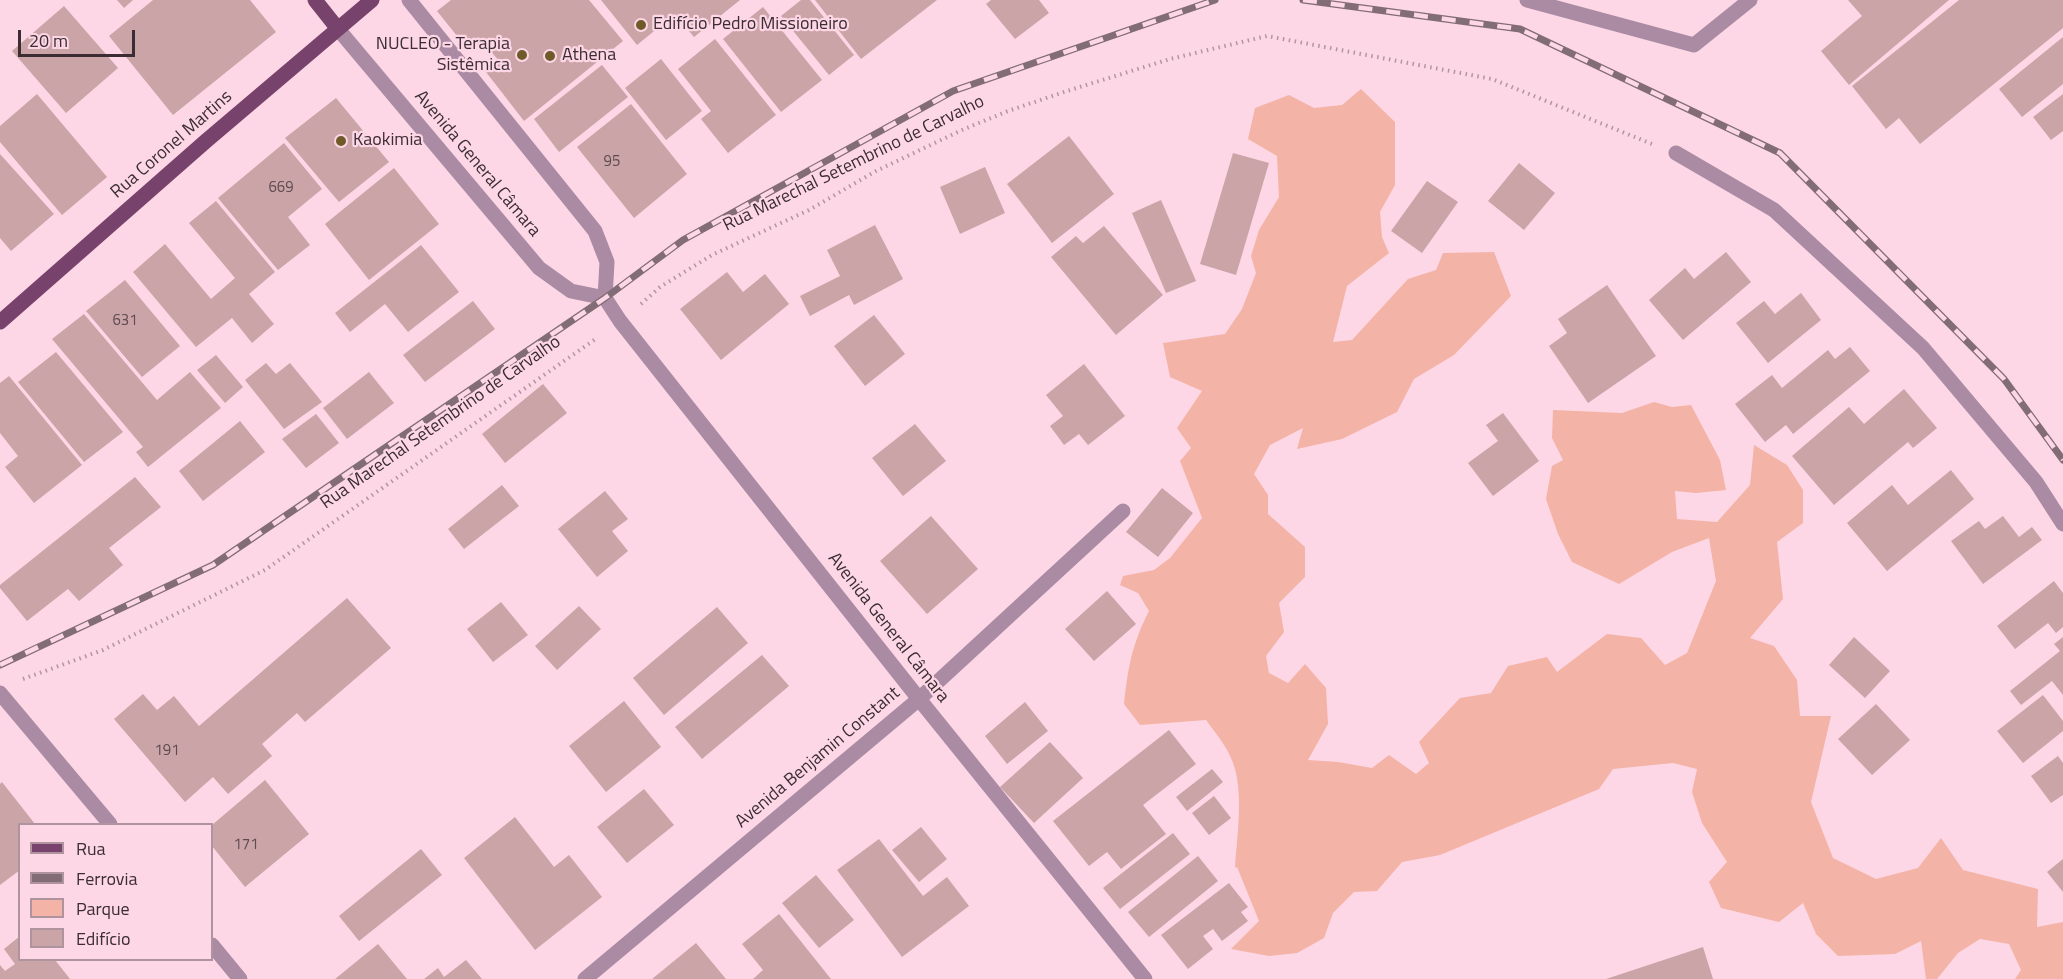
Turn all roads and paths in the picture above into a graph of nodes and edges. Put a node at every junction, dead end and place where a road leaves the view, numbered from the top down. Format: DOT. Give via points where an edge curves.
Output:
graph roads {
  1 [pos="315,0"];
  2 [pos="372,0"];
  3 [pos="409,0"];
  4 [pos="1527,0"];
  5 [pos="1750,0"];
  6 [pos="338,29"];
  7 [pos="1676,153"];
  8 [pos="605,298"];
  9 [pos="620,321"];
  10 [pos="0,322"];
  11 [pos="1123,511"];
  12 [pos="2063,524"];
  13 [pos="21,680"];
  14 [pos="0,693"];
  15 [pos="919,699"];
  16 [pos="108,823"];
  17 [pos="213,946"];
  18 [pos="240,979"];
  19 [pos="585,979"];
  20 [pos="1145,979"];
  1 -- 6 [label="main road, Avenida General Câmara"];
  2 -- 6 [label="main road, Rua Coronel Martins"];
  3 -- 8 [label="street" via="595,231 607,262"];
  4 -- 5 [label="street" via="1694,45"];
  6 -- 8 [label="street, Avenida General Câmara" via="539,268 571,291"];
  6 -- 10 [label="main road, Rua Coronel Martins"];
  7 -- 9 [label="path, Rua Marechal Setembrino de Carvalho" via="1492,79 1268,36 1160,62 962,130 876,171 809,210 712,255 660,287"];
  7 -- 12 [label="street" via="1774,210 1923,348 2036,482"];
  8 -- 9 [label="street, Avenida General Câmara"];
  9 -- 13 [label="path, Rua Marechal Setembrino de Carvalho" via="265,570 103,650"];
  9 -- 15 [label="street, Avenida General Câmara"];
  11 -- 15 [label="street, Avenida Benjamin Constant"];
  14 -- 16 [label="street"];
  15 -- 19 [label="street, Avenida Benjamin Constant"];
  15 -- 20 [label="street, Avenida General Câmara"];
  17 -- 18 [label="street"];
}
